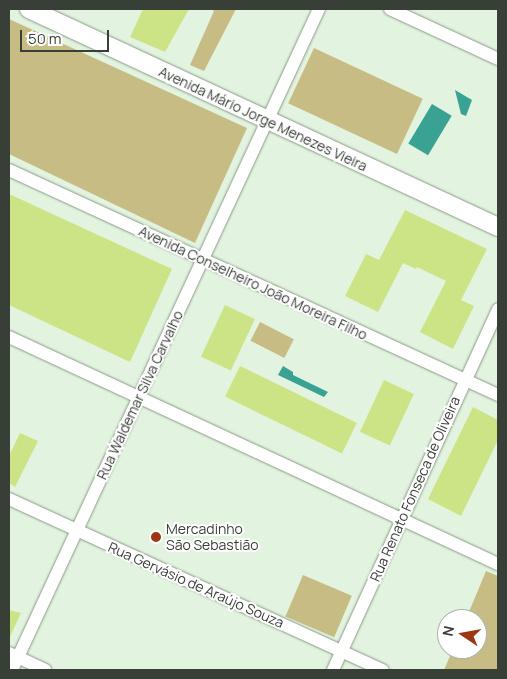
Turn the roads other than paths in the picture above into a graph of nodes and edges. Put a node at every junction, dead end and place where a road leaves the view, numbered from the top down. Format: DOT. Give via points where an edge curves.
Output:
graph roads {
  1 [pos="29,9"];
  2 [pos="320,9"];
  3 [pos="390,9"];
  4 [pos="498,58"];
  5 [pos="267,119"];
  6 [pos="9,170"];
  7 [pos="498,227"];
  8 [pos="203,260"];
  9 [pos="498,308"];
  10 [pos="9,338"];
  11 [pos="464,380"];
  12 [pos="498,395"];
  13 [pos="140,399"];
  14 [pos="9,499"];
  15 [pos="403,520"];
  16 [pos="75,531"];
  17 [pos="498,564"];
  18 [pos="342,651"];
  19 [pos="13,655"];
  20 [pos="12,670"];
  21 [pos="46,670"];
  22 [pos="333,670"];
  23 [pos="383,670"];
  1 -- 5 [label="street, Avenida Mário Jorge Menezes Vieira"];
  2 -- 5 [label="street, Rua Waldemar Silva Carvalho"];
  3 -- 4 [label="street"];
  5 -- 7 [label="street, Avenida Mário Jorge Menezes Vieira"];
  5 -- 8 [label="street, Rua Waldemar Silva Carvalho"];
  6 -- 8 [label="street, Avenida Conselheiro João Moreira Filho"];
  8 -- 11 [label="street, Avenida Conselheiro João Moreira Filho"];
  8 -- 13 [label="street, Rua Waldemar Silva Carvalho"];
  9 -- 11 [label="street, Rua Renato Fonseca de Oliveira"];
  10 -- 13 [label="street"];
  11 -- 12 [label="street, Avenida Conselheiro João Moreira Filho"];
  11 -- 15 [label="street, Rua Renato Fonseca de Oliveira"];
  13 -- 15 [label="street"];
  13 -- 16 [label="street, Rua Waldemar Silva Carvalho"];
  14 -- 16 [label="street, Rua Gervásio de Araújo Souza"];
  15 -- 17 [label="street"];
  15 -- 18 [label="street, Rua Renato Fonseca de Oliveira"];
  16 -- 18 [label="street, Rua Gervásio de Araújo Souza"];
  16 -- 19 [label="street, Rua Waldemar Silva Carvalho"];
  18 -- 22 [label="street, Rua Renato Fonseca de Oliveira"];
  18 -- 23 [label="street, Rua Gervásio de Araújo Souza"];
  19 -- 20 [label="street, Rua Waldemar Silva Carvalho"];
  19 -- 21 [label="street"];
}
